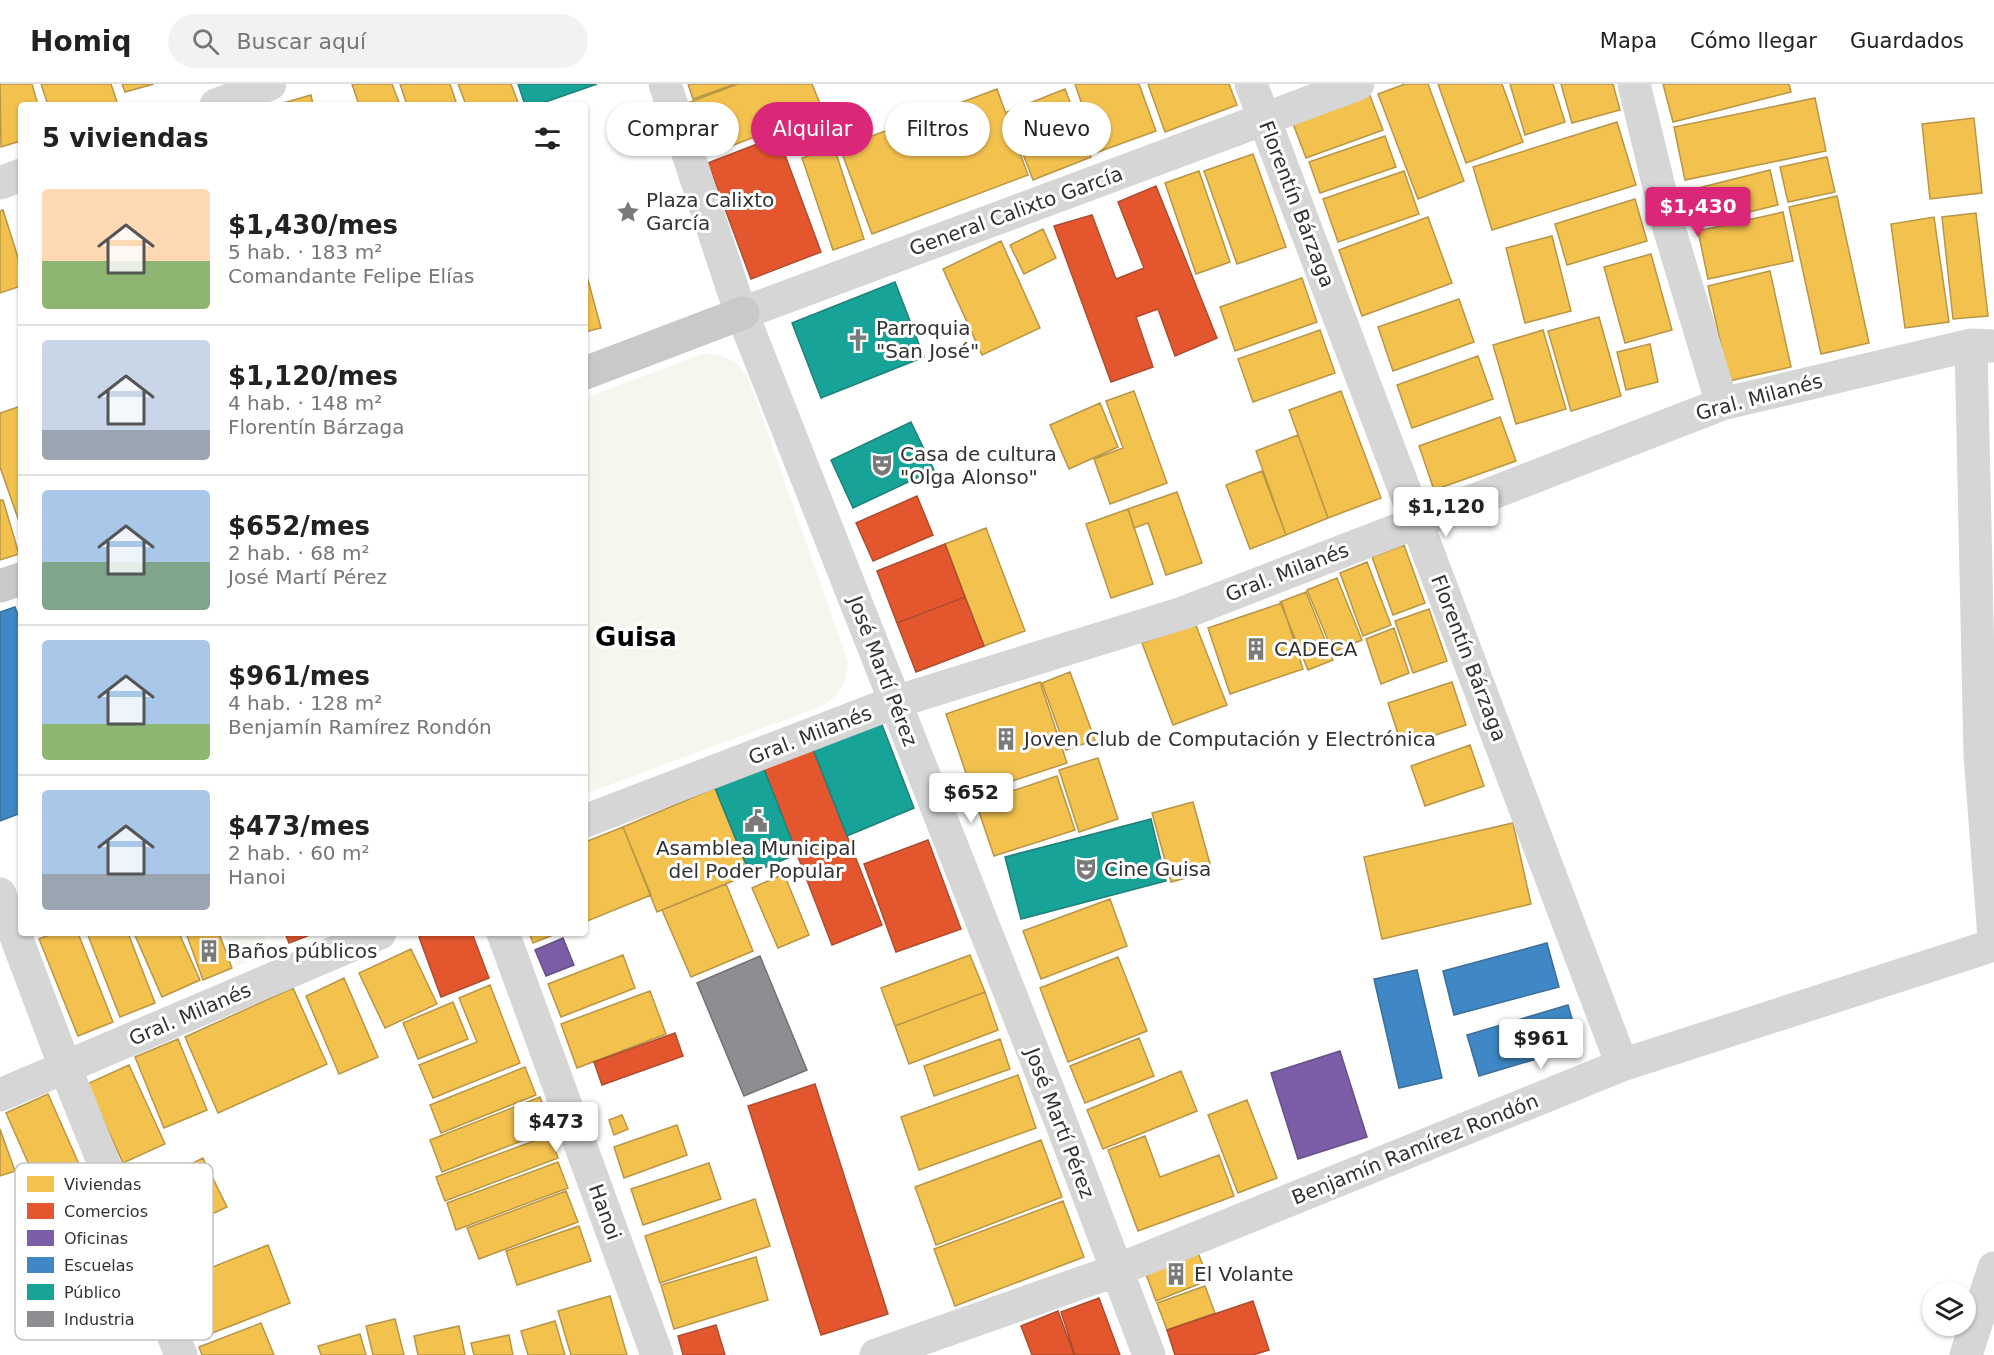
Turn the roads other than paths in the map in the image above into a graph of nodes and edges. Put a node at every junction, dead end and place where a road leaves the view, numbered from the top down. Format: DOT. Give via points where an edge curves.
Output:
graph roads {
  1 [pos="270,84"];
  2 [pos="665,84"];
  3 [pos="1251,84"];
  4 [pos="1358,84"];
  5 [pos="1634,84"];
  6 [pos="224,99"];
  7 [pos="1265,118"];
  8 [pos="18,176"];
  9 [pos="0,183"];
  10 [pos="743,313"];
  11 [pos="1982,346"];
  12 [pos="588,372"];
  13 [pos="1722,404"];
  14 [pos="1418,522"];
  15 [pos="18,580"];
  16 [pos="0,586"];
  17 [pos="896,702"];
  18 [pos="1987,756"];
  19 [pos="588,820"];
  20 [pos="0,894"];
  21 [pos="373,936"];
  22 [pos="504,936"];
  23 [pos="1994,938"];
  24 [pos="1994,945"];
  25 [pos="1622,1065"];
  26 [pos="65,1067"];
  27 [pos="0,1095"];
  28 [pos="104,1163"];
  29 [pos="1994,1268"];
  30 [pos="1115,1271"];
  31 [pos="176,1340"];
  32 [pos="1974,1353"];
  33 [pos="182,1355"];
  34 [pos="657,1355"];
  35 [pos="876,1355"];
  36 [pos="1149,1355"];
  1 -- 6 [label="street"];
  2 -- 10 [label="street, José Martí Pérez"];
  3 -- 7 [label="street, Florentín Bárzaga"];
  4 -- 7 [label="street, General Calixto García"];
  5 -- 13 [label="street" via="1669,228"];
  7 -- 10 [label="street, General Calixto García"];
  7 -- 14 [label="street, Florentín Bárzaga"];
  8 -- 9 [label="street"];
  10 -- 12 [label="main road"];
  10 -- 17 [label="street, José Martí Pérez"];
  11 -- 13 [label="street, Gral. Milanés"];
  11 -- 18 [label="street"];
  13 -- 14 [label="street, Gral. Milanés"];
  14 -- 17 [label="street, Gral. Milanés" via="1183,613"];
  14 -- 25 [label="street, Florentín Bárzaga"];
  15 -- 16 [label="main road"];
  17 -- 19 [label="street, Gral. Milanés"];
  17 -- 30 [label="street, José Martí Pérez" via="1056,1109"];
  18 -- 23 [label="street"];
  20 -- 26 [label="street"];
  21 -- 26 [label="street, Gral. Milanés"];
  22 -- 34 [label="street, Hanoi"];
  24 -- 25 [label="street, Benjamín Ramírez Rondón"];
  25 -- 30 [label="street, Benjamín Ramírez Rondón"];
  26 -- 27 [label="street, Gral. Milanés"];
  26 -- 28 [label="street"];
  29 -- 32 [label="street"];
  30 -- 35 [label="street, Benjamín Ramírez Rondón"];
  30 -- 36 [label="street, José Martí Pérez"];
  31 -- 33 [label="street"];
}
